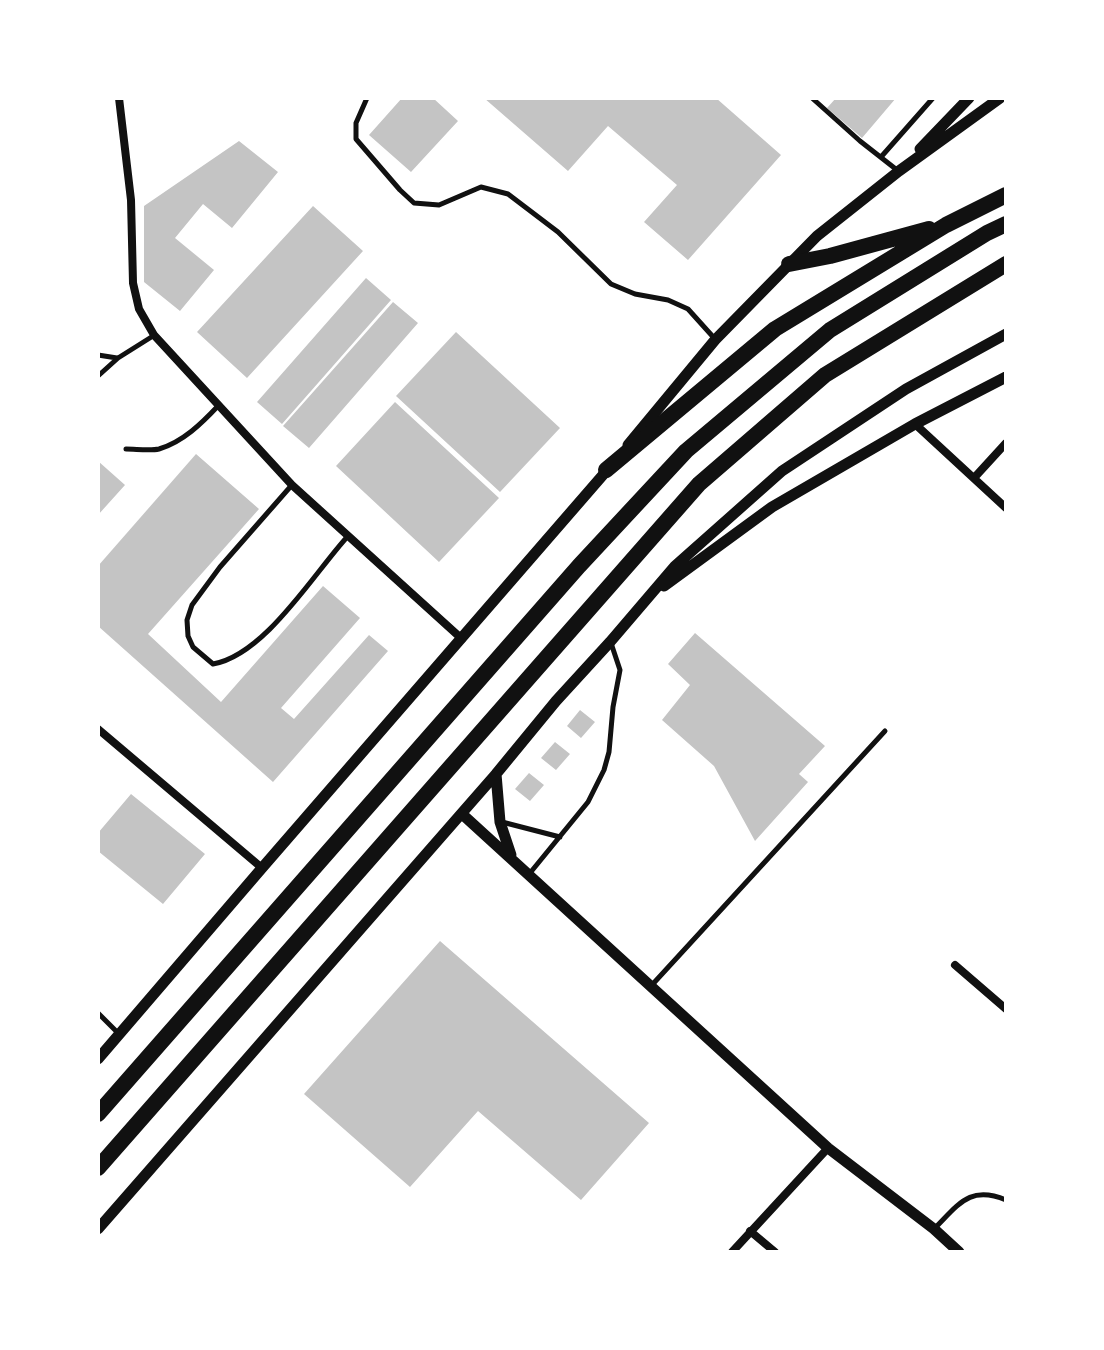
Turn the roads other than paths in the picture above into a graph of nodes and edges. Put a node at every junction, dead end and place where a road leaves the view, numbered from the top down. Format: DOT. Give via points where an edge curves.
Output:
graph roads {
  1 [pos="119,98"];
  2 [pos="367,98"];
  3 [pos="812,98"];
  4 [pos="933,98"];
  5 [pos="969,98"];
  6 [pos="1000,98"];
  7 [pos="881,157"];
  8 [pos="899,171"];
  9 [pos="1006,195"];
  10 [pos="1006,224"];
  11 [pos="946,225"];
  12 [pos="789,264"];
  13 [pos="1006,264"];
  14 [pos="1006,334"];
  15 [pos="154,335"];
  16 [pos="715,340"];
  17 [pos="98,355"];
  18 [pos="118,358"];
  19 [pos="98,376"];
  20 [pos="1006,377"];
  21 [pos="218,406"];
  22 [pos="915,424"];
  23 [pos="1006,443"];
  24 [pos="126,449"];
  25 [pos="606,470"];
  26 [pos="974,478"];
  27 [pos="292,485"];
  28 [pos="1006,508"];
  29 [pos="348,536"];
  30 [pos="647,598"];
  31 [pos="462,639"];
  32 [pos="610,642"];
  33 [pos="98,729"];
  34 [pos="885,731"];
  35 [pos="496,774"];
  36 [pos="462,814"];
  37 [pos="500,822"];
  38 [pos="560,837"];
  39 [pos="512,858"];
  40 [pos="262,868"];
  41 [pos="529,873"];
  42 [pos="955,965"];
  43 [pos="650,986"];
  44 [pos="1006,1009"];
  45 [pos="98,1013"];
  46 [pos="120,1034"];
  47 [pos="98,1059"];
  48 [pos="98,1114"];
  49 [pos="828,1148"];
  50 [pos="98,1168"];
  51 [pos="1006,1200"];
  52 [pos="98,1229"];
  53 [pos="934,1229"];
  54 [pos="750,1231"];
  55 [pos="732,1252"];
  56 [pos="775,1252"];
  57 [pos="959,1252"];
  1 -- 15 [label="street" via="131,200 133,283 139,309"];
  2 -- 16 [label="lane" via="356,123 356,139 414,203 439,205 481,187 508,194 558,232 611,284 688,309"];
  3 -- 7 [label="lane"];
  4 -- 7 [label="lane"];
  5 -- 8 [label="street"];
  6 -- 8 [label="street"];
  7 -- 8 [label="lane"];
  8 -- 12 [label="street"];
  9 -- 11 [label="highway"];
  10 -- 48 [label="highway" via="830,330 686,451"];
  11 -- 12 [label="highway"];
  11 -- 25 [label="highway" via="775,329"];
  12 -- 16 [label="street"];
  13 -- 50 [label="highway" via="825,375 699,484"];
  14 -- 30 [label="street" via="906,389 782,471 675,566"];
  15 -- 18 [label="lane"];
  15 -- 21 [label="street"];
  16 -- 25 [label="street"];
  17 -- 18 [label="lane"];
  18 -- 19 [label="lane"];
  20 -- 22 [label="street"];
  21 -- 24 [label="lane" via="204,422 158,450"];
  21 -- 27 [label="street"];
  22 -- 26 [label="street"];
  22 -- 30 [label="street" via="772,507"];
  23 -- 26 [label="street"];
  25 -- 31 [label="street"];
  26 -- 28 [label="street"];
  27 -- 29 [label="street"];
  27 -- 29 [label="lane" via="192,605 187,620 193,647 213,664 246,650"];
  29 -- 31 [label="street"];
  30 -- 32 [label="street"];
  31 -- 40 [label="street"];
  32 -- 35 [label="street"];
  32 -- 38 [label="lane" via="620,670 609,752 588,802"];
  33 -- 40 [label="street"];
  34 -- 43 [label="lane"];
  35 -- 36 [label="street"];
  35 -- 37 [label="street"];
  36 -- 39 [label="street"];
  36 -- 52 [label="street"];
  37 -- 38 [label="lane"];
  37 -- 39 [label="street"];
  38 -- 41 [label="lane"];
  39 -- 41 [label="street"];
  40 -- 46 [label="street"];
  41 -- 43 [label="street"];
  42 -- 44 [label="street"];
  43 -- 49 [label="street"];
  45 -- 46 [label="lane"];
  46 -- 47 [label="street"];
  49 -- 53 [label="street"];
  49 -- 54 [label="street"];
  51 -- 53 [label="lane" via="990,1193 972,1194"];
  53 -- 57 [label="street"];
  54 -- 55 [label="street"];
  54 -- 56 [label="street"];
}
